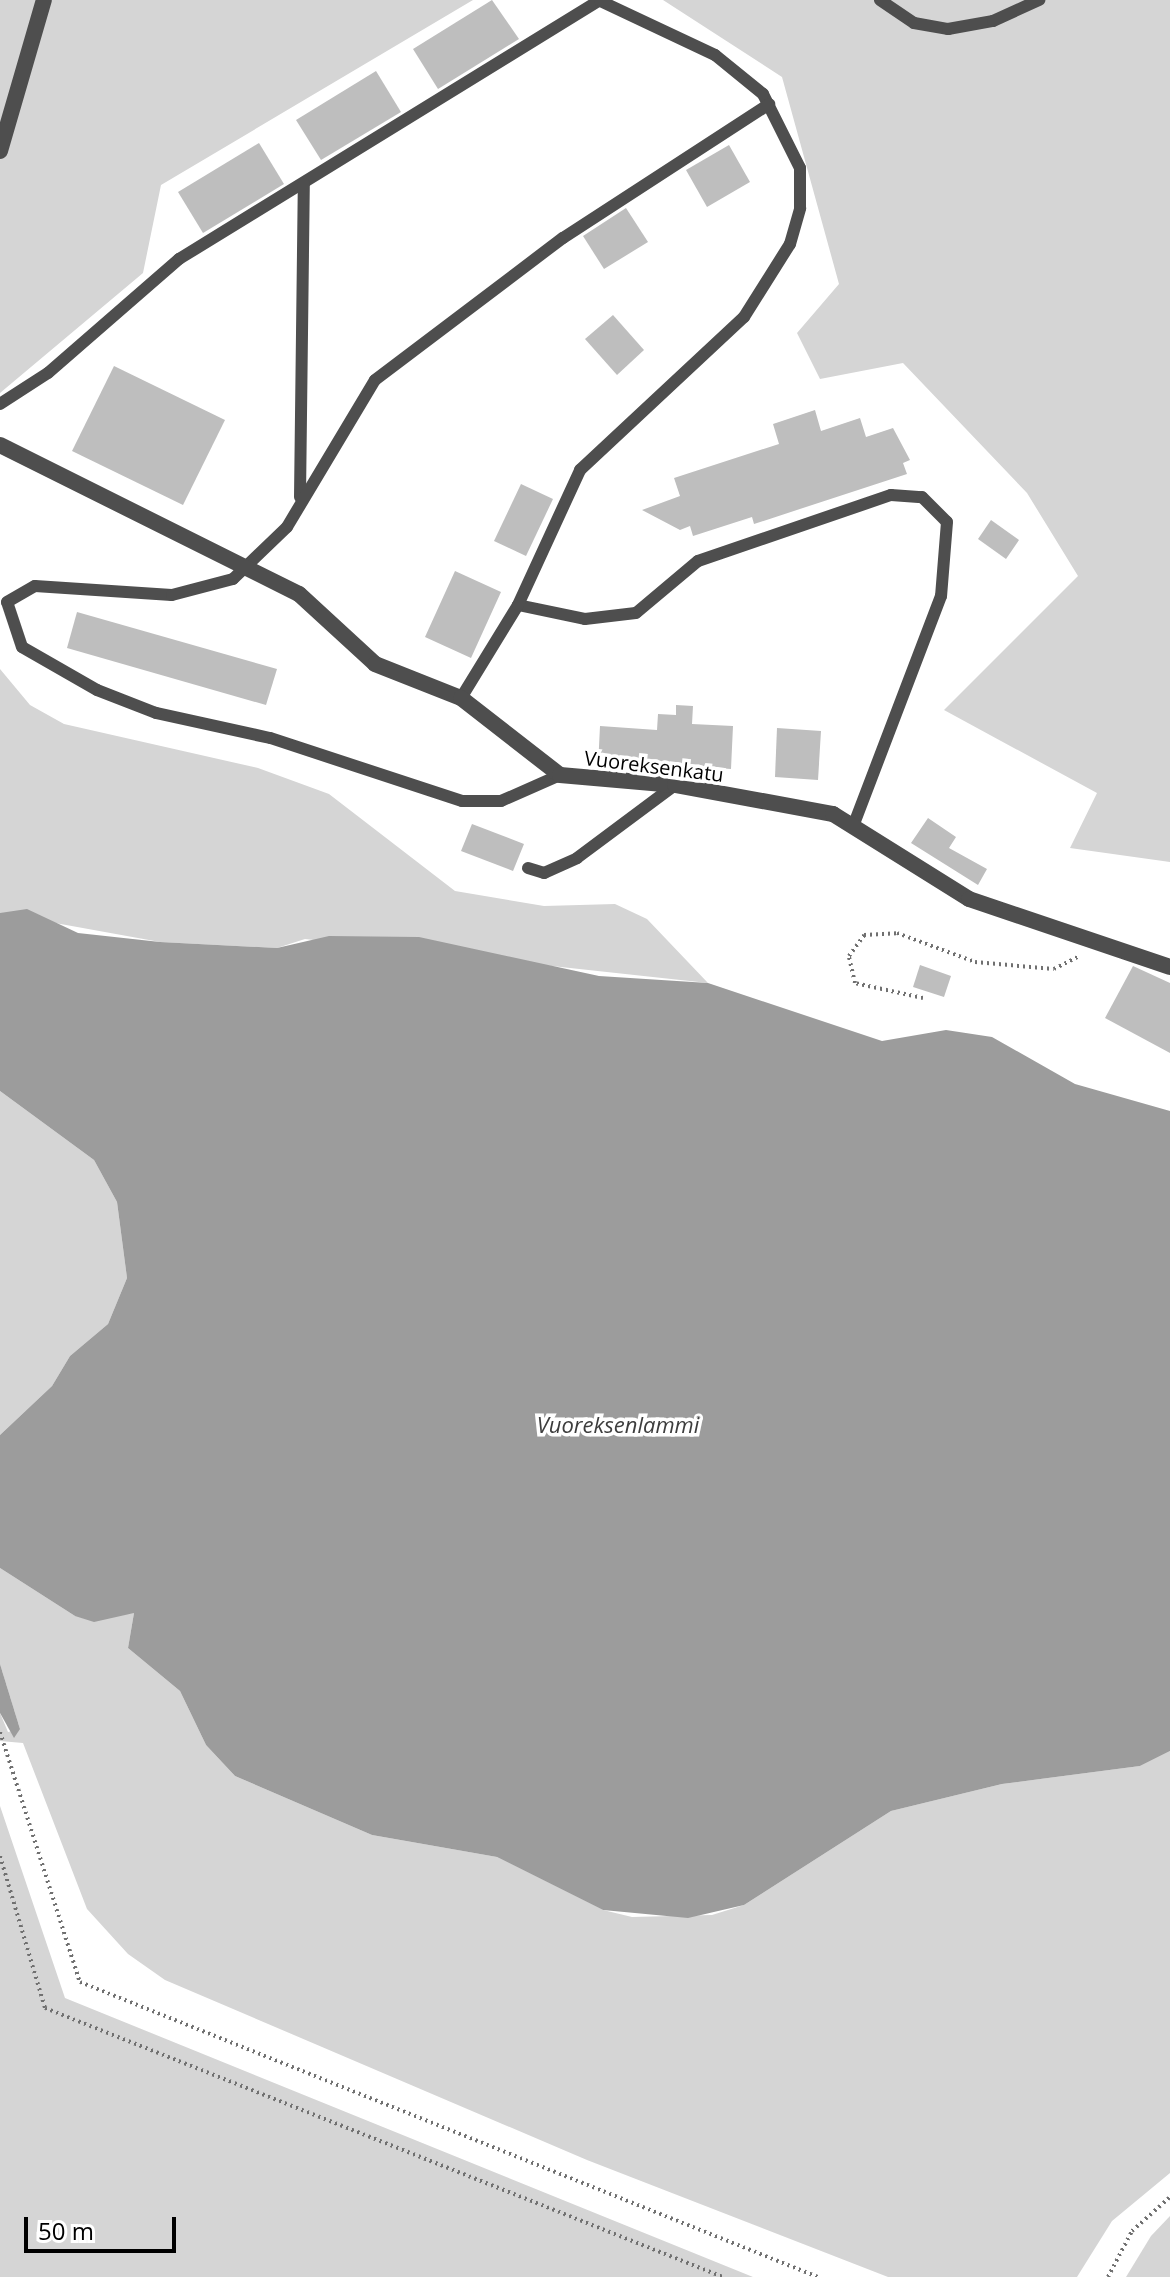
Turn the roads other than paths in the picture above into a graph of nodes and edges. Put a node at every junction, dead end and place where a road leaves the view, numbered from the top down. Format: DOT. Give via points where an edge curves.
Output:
graph roads {
  1 [pos="44,0"];
  2 [pos="600,0"];
  3 [pos="880,0"];
  4 [pos="1039,0"];
  5 [pos="769,104"];
  6 [pos="0,151"];
  7 [pos="304,184"];
  8 [pos="0,404"];
  9 [pos="0,445"];
  10 [pos="300,497"];
  11 [pos="246,570"];
  12 [pos="518,605"];
  13 [pos="461,698"];
  14 [pos="560,775"];
  15 [pos="675,785"];
  16 [pos="853,826"];
  17 [pos="528,868"];
  18 [pos="1170,967"];
  1 -- 6 [label="street"];
  2 -- 5 [label="lane" via="715,55"];
  2 -- 7 [label="lane"];
  3 -- 4 [label="lane" via="914,23 948,29 993,21"];
  5 -- 10 [label="lane" via="563,238 387,370"];
  5 -- 12 [label="lane" via="800,168 800,208 790,244 744,317 592,453"];
  7 -- 8 [label="lane" via="179,259 48,373"];
  7 -- 10 [label="lane"];
  9 -- 11 [label="street, Vuoreksenkatu"];
  10 -- 11 [label="lane" via="287,527"];
  11 -- 13 [label="street, Vuoreksenkatu" via="299,594 375,664"];
  11 -- 14 [label="lane" via="221,585 172,595 35,586 14,593 7,613 22,647 46,664 156,713 270,738 462,801 501,801"];
  12 -- 13 [label="lane"];
  12 -- 16 [label="lane" via="585,619 636,613 698,561 891,495 922,497 947,522 941,596"];
  13 -- 14 [label="street, Vuoreksenkatu"];
  14 -- 15 [label="street, Vuoreksenkatu"];
  15 -- 16 [label="street, Vuoreksenkatu" via="833,814"];
  15 -- 17 [label="lane" via="558,869"];
  16 -- 18 [label="street, Vuoreksenkatu" via="969,899"];
}
